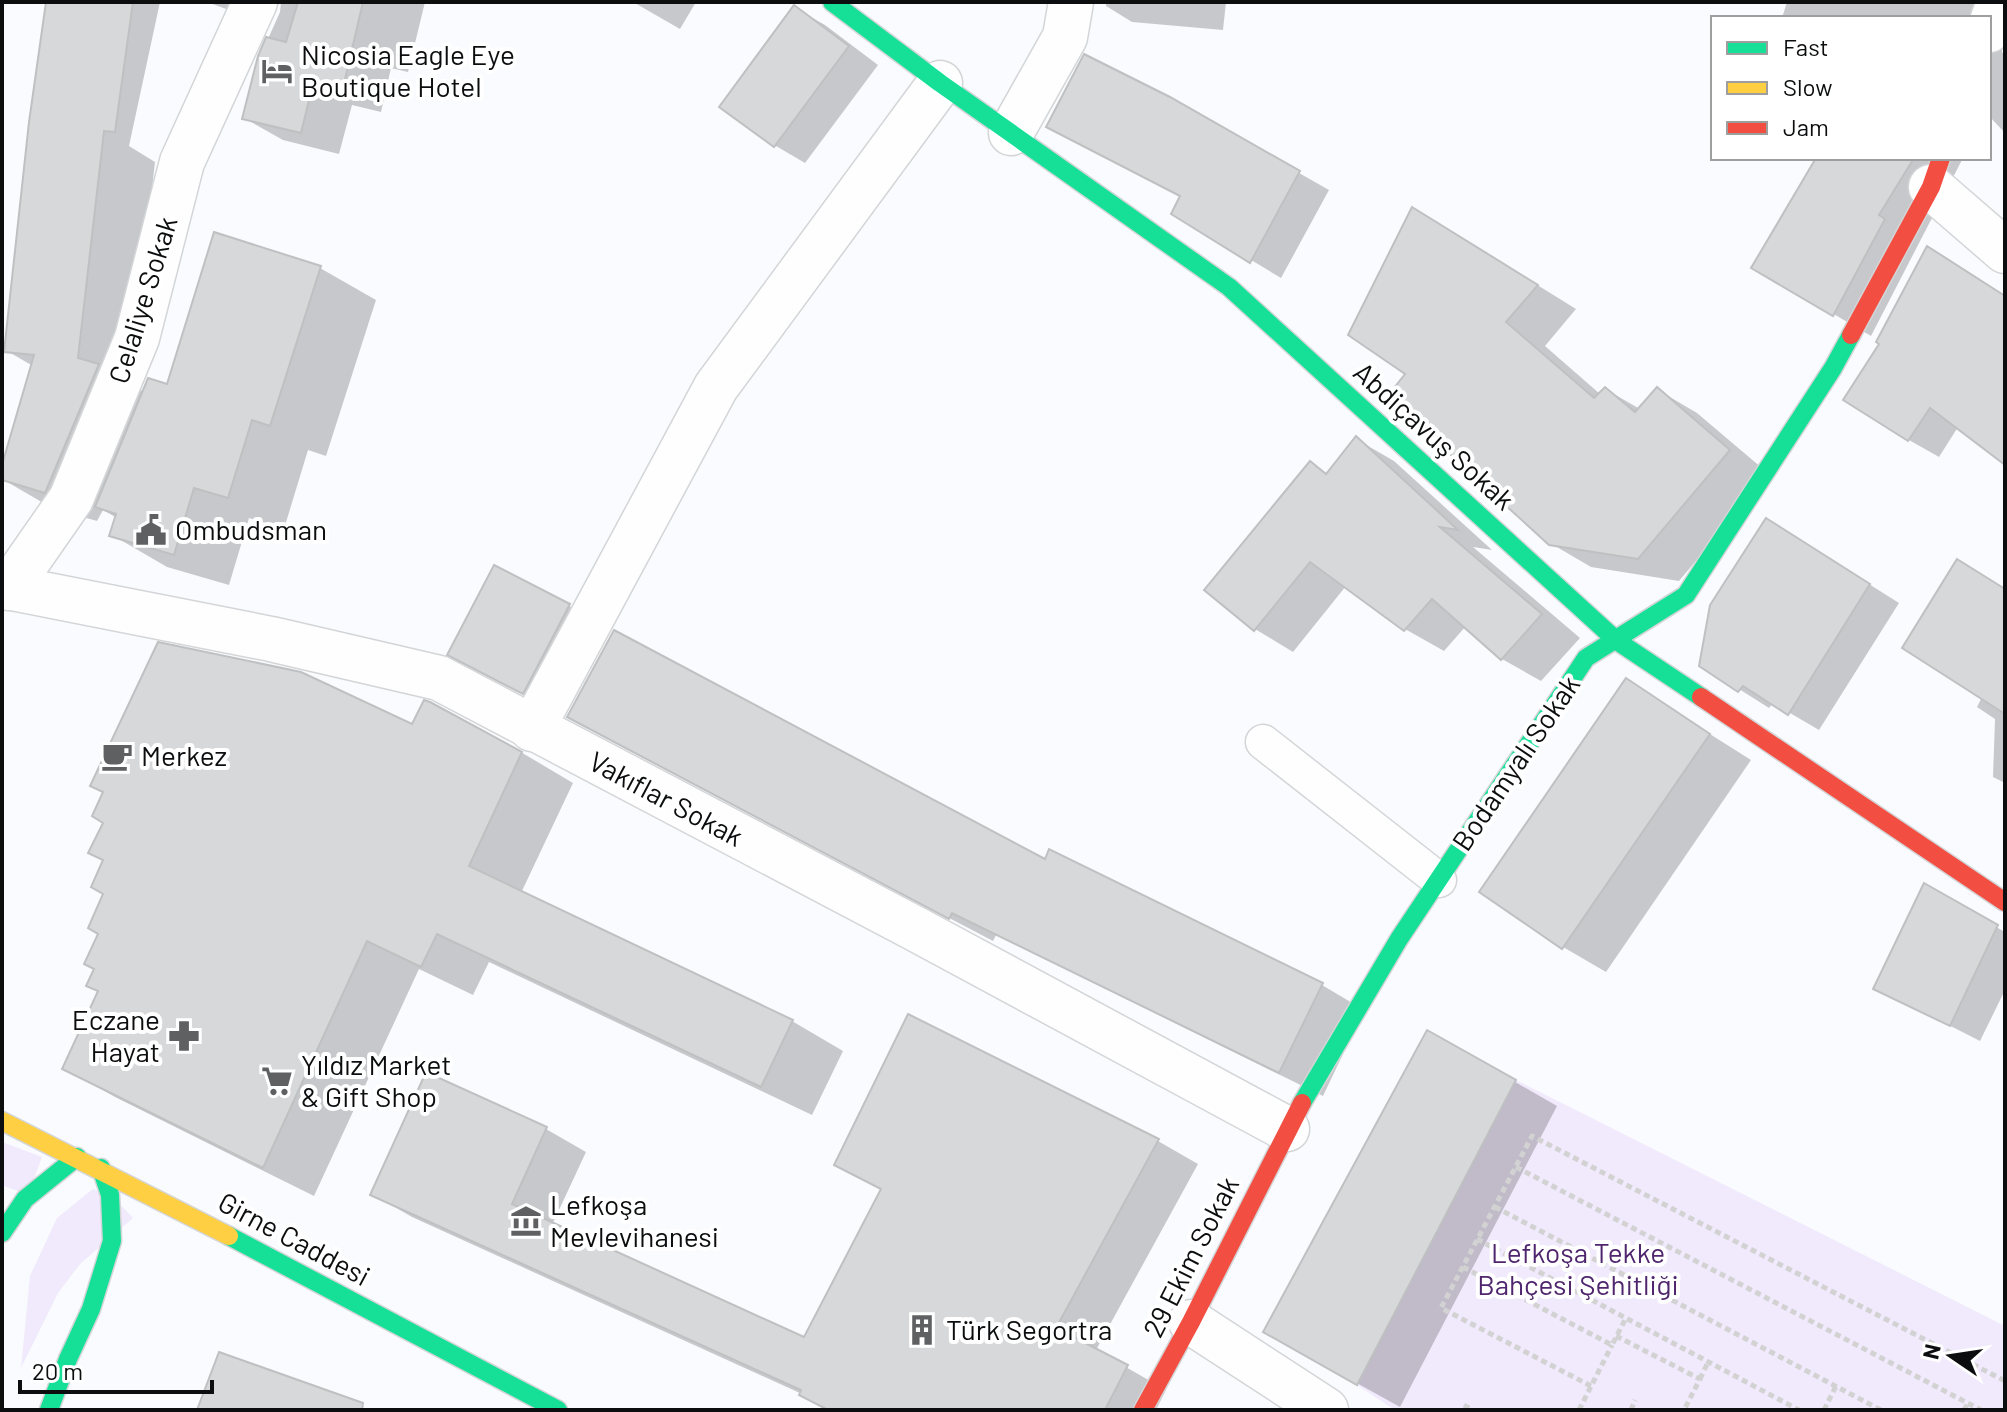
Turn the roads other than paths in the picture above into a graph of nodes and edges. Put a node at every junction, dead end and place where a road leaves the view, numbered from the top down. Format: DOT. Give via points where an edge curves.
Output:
graph roads {
  1 [pos="255,2"];
  2 [pos="832,2"];
  3 [pos="1071,2"];
  4 [pos="1999,2"];
  5 [pos="1991,24"];
  6 [pos="940,83"];
  7 [pos="1011,133"];
  8 [pos="1936,172"];
  9 [pos="2005,251"];
  10 [pos="6,587"];
  11 [pos="1617,641"];
  12 [pos="532,729"];
  13 [pos="1263,742"];
  14 [pos="1439,880"];
  15 [pos="2005,902"];
  16 [pos="2,1121"];
  17 [pos="1287,1129"];
  18 [pos="77,1157"];
  19 [pos="101,1168"];
  20 [pos="2,1233"];
  21 [pos="1191,1322"];
  22 [pos="49,1410"];
  23 [pos="558,1410"];
  24 [pos="1143,1410"];
  25 [pos="1326,1410"];
  1 -- 10 [label="street, Celaliye Sokak" via="182,162 137,338 71,499"];
  2 -- 6 [label="street, Abdiçavuş Sokak"];
  3 -- 7 [label="street" via="1065,37"];
  4 -- 5 [label="street"];
  6 -- 7 [label="street, Abdiçavuş Sokak"];
  6 -- 12 [label="street" via="716,387"];
  7 -- 11 [label="street, Abdiçavuş Sokak" via="1229,287"];
  8 -- 9 [label="street, Bodamyalı Sokak"];
  8 -- 11 [label="street, Bodamyalı Sokak" via="1833,368 1686,595"];
  10 -- 12 [label="street, Vakıflar Sokak" via="439,678"];
  11 -- 14 [label="street, Bodamyalı Sokak" via="1586,658"];
  11 -- 15 [label="street, Abdiçavuş Sokak"];
  12 -- 17 [label="street, Vakıflar Sokak"];
  13 -- 14 [label="lane"];
  14 -- 17 [label="street, Bodamyalı Sokak"];
  16 -- 18 [label="street, Girne Caddesi"];
  17 -- 21 [label="street, 29 Ekim Sokak"];
  18 -- 19 [label="street, Girne Caddesi"];
  18 -- 20 [label="street" via="20,1202"];
  19 -- 22 [label="street" via="110,1195 112,1241 91,1309"];
  19 -- 23 [label="street, Girne Caddesi"];
  21 -- 24 [label="street, 29 Ekim Sokak"];
  21 -- 25 [label="street"];
}
